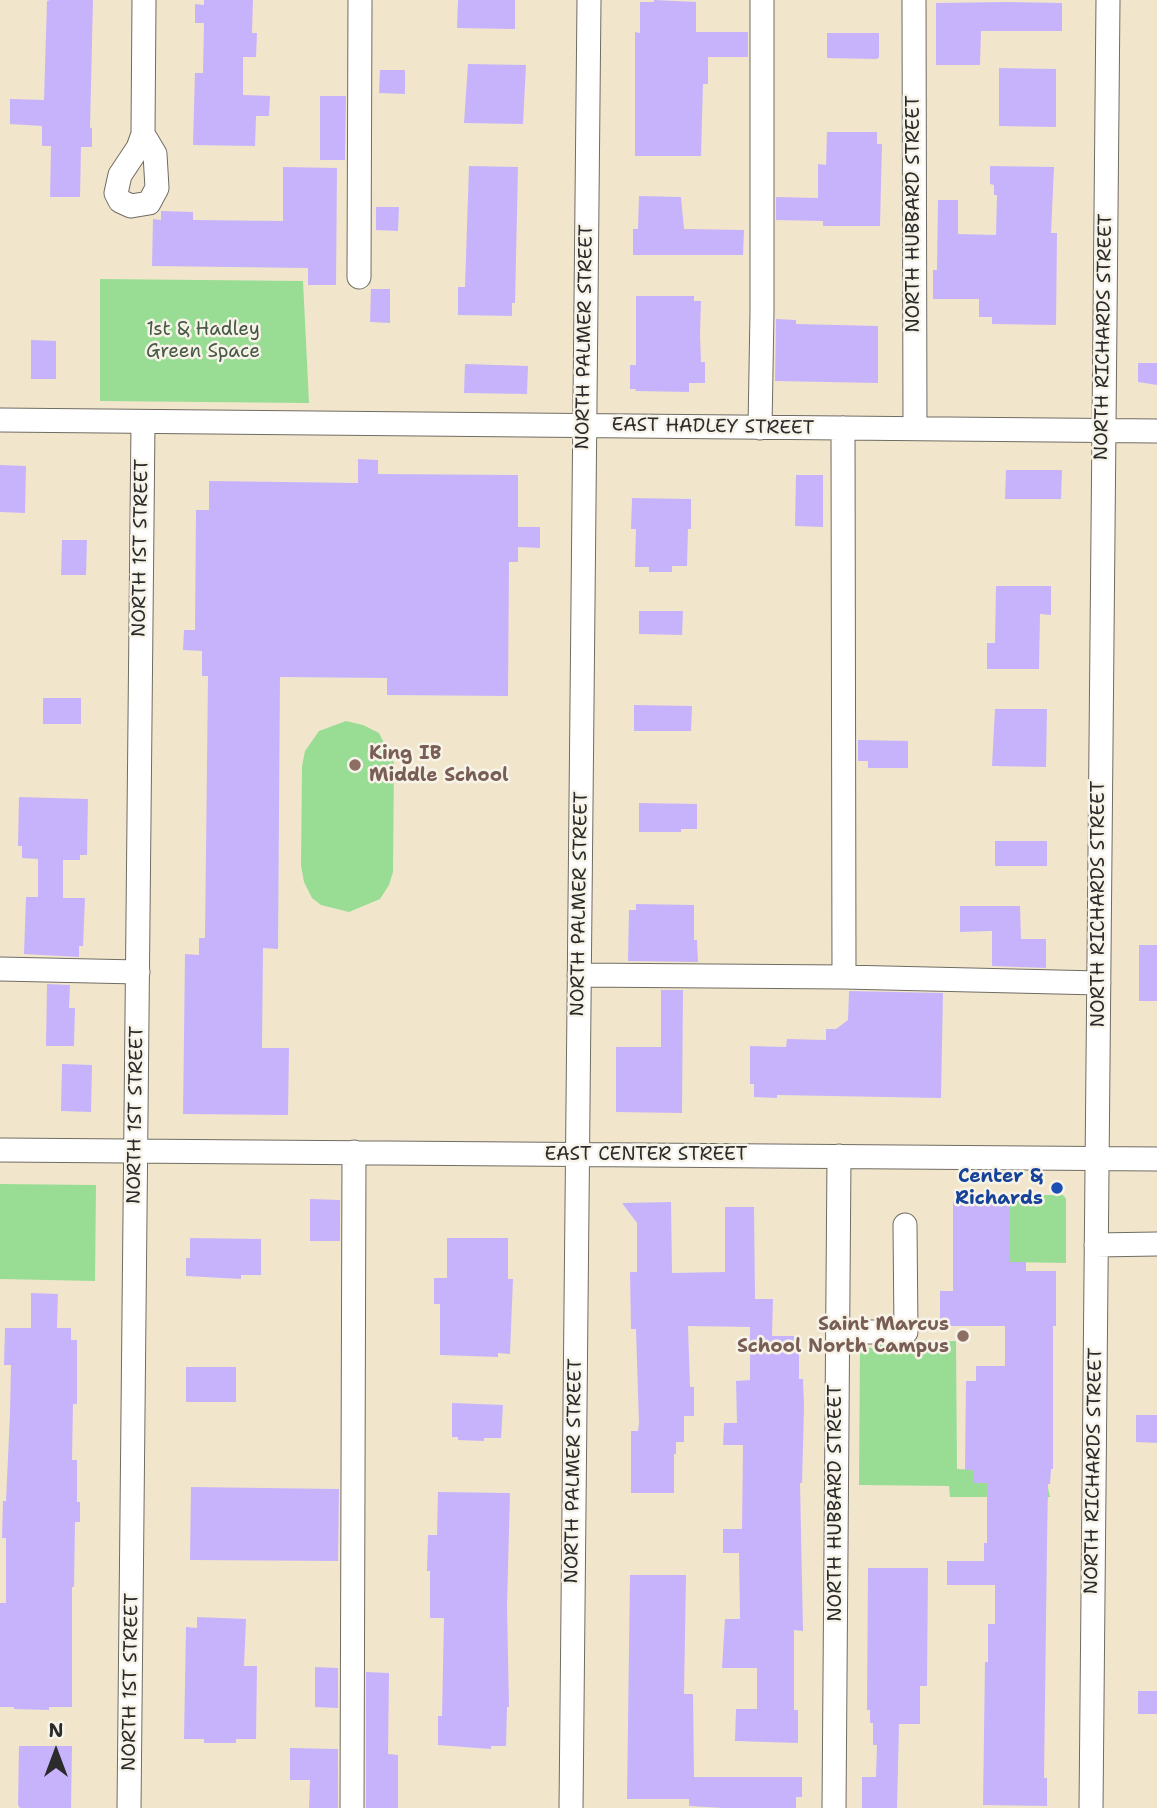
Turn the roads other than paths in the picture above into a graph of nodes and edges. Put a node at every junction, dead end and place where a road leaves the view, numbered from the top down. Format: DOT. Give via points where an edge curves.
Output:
graph roads {
  1 [pos="144,0"];
  2 [pos="360,0"];
  3 [pos="589,0"];
  4 [pos="762,0"];
  5 [pos="914,0"];
  6 [pos="1108,0"];
  7 [pos="143,135"];
  8 [pos="359,277"];
  9 [pos="0,420"];
  10 [pos="143,422"];
  11 [pos="584,425"];
  12 [pos="760,428"];
  13 [pos="843,428"];
  14 [pos="915,428"];
  15 [pos="1102,431"];
  16 [pos="1157,431"];
  17 [pos="0,969"];
  18 [pos="138,972"];
  19 [pos="579,975"];
  20 [pos="844,977"];
  21 [pos="1099,983"];
  22 [pos="0,1150"];
  23 [pos="136,1151"];
  24 [pos="354,1152"];
  25 [pos="577,1154"];
  26 [pos="839,1156"];
  27 [pos="1097,1158"];
  28 [pos="1157,1159"];
  29 [pos="905,1225"];
  30 [pos="1157,1244"];
  31 [pos="1096,1245"];
  32 [pos="838,1332"];
  33 [pos="130,1808"];
  34 [pos="352,1808"];
  35 [pos="571,1808"];
  36 [pos="834,1808"];
  37 [pos="1091,1808"];
  1 -- 7 [label="street"];
  2 -- 8 [label="street"];
  3 -- 11 [label="street, NORTH PALMER STREET"];
  4 -- 12 [label="street"];
  5 -- 14 [label="street, NORTH HUBBARD STREET"];
  6 -- 15 [label="street, NORTH RICHARDS STREET"];
  9 -- 10 [label="street, EAST HADLEY STREET"];
  10 -- 11 [label="street, EAST HADLEY STREET"];
  10 -- 18 [label="street, NORTH 1ST STREET"];
  11 -- 12 [label="street, EAST HADLEY STREET"];
  11 -- 19 [label="street, NORTH PALMER STREET"];
  12 -- 13 [label="street, EAST HADLEY STREET"];
  13 -- 14 [label="street, EAST HADLEY STREET"];
  13 -- 20 [label="street"];
  14 -- 15 [label="street, EAST HADLEY STREET"];
  15 -- 16 [label="street, EAST HADLEY STREET"];
  15 -- 21 [label="street, NORTH RICHARDS STREET"];
  17 -- 18 [label="street"];
  18 -- 23 [label="street, NORTH 1ST STREET"];
  19 -- 20 [label="street"];
  19 -- 25 [label="street, NORTH PALMER STREET"];
  20 -- 21 [label="street"];
  21 -- 27 [label="street, NORTH RICHARDS STREET"];
  22 -- 23 [label="street, EAST CENTER STREET"];
  23 -- 24 [label="street, EAST CENTER STREET"];
  23 -- 33 [label="street, NORTH 1ST STREET"];
  24 -- 25 [label="street, EAST CENTER STREET"];
  24 -- 34 [label="street"];
  25 -- 26 [label="street, EAST CENTER STREET"];
  25 -- 35 [label="street, NORTH PALMER STREET"];
  26 -- 27 [label="street, EAST CENTER STREET"];
  26 -- 32 [label="street, NORTH HUBBARD STREET"];
  27 -- 28 [label="street, EAST CENTER STREET"];
  27 -- 31 [label="street, NORTH RICHARDS STREET"];
  29 -- 32 [label="street" via="906,1332"];
  30 -- 31 [label="street"];
  31 -- 37 [label="street, NORTH RICHARDS STREET"];
  32 -- 36 [label="street, NORTH HUBBARD STREET"];
}
